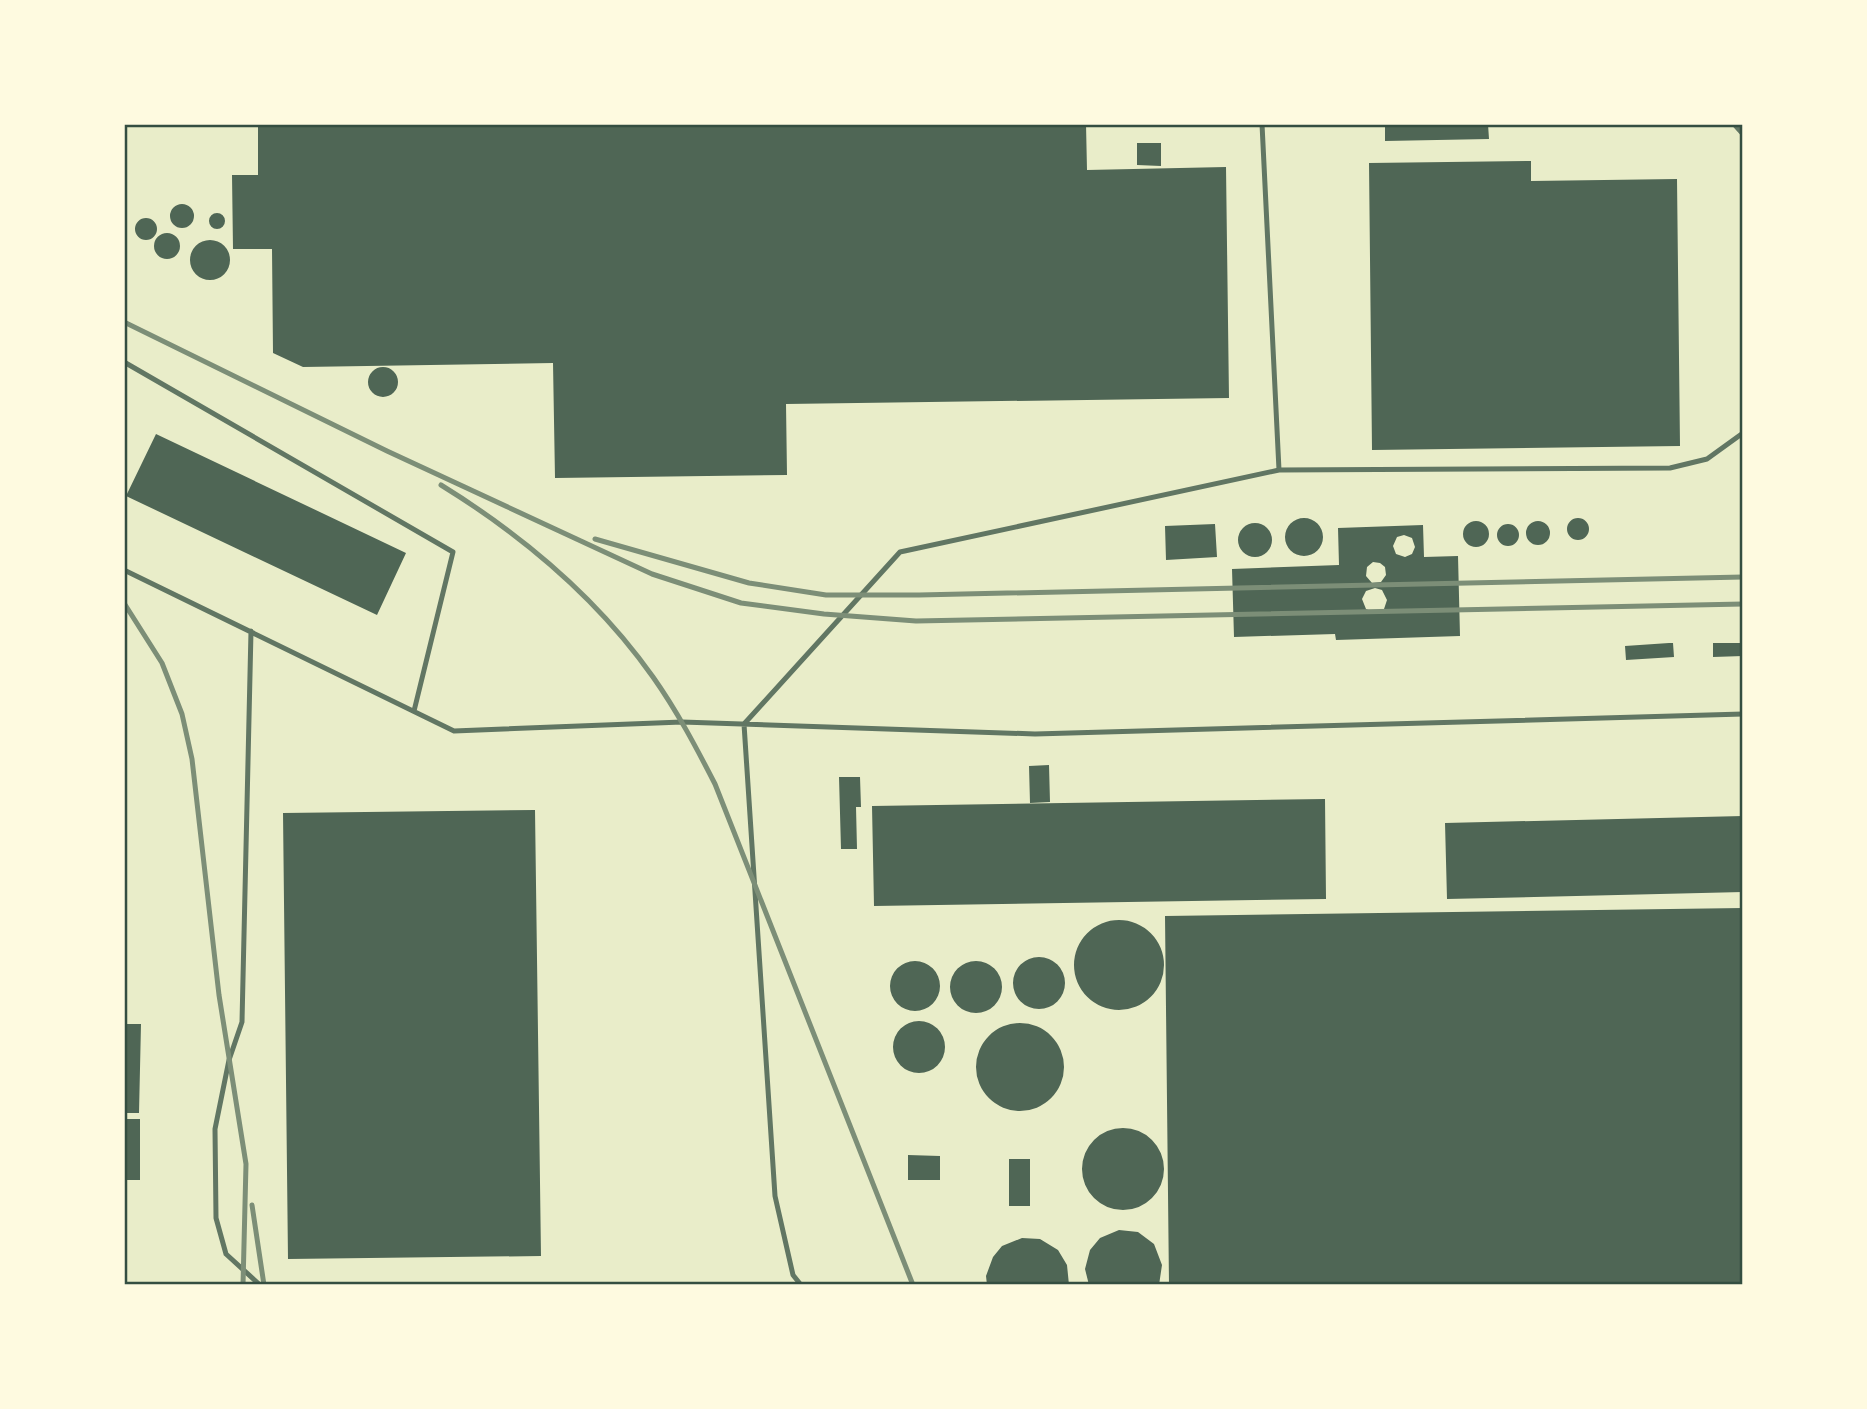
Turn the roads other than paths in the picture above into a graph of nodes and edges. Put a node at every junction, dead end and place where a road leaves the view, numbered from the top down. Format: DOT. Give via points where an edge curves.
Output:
graph roads {
  1 [pos="1262,124"];
  2 [pos="1734,124"];
  3 [pos="1743,134"];
  4 [pos="124,362"];
  5 [pos="1743,433"];
  6 [pos="1279,470"];
  7 [pos="124,570"];
  8 [pos="250,631"];
  9 [pos="414,711"];
  10 [pos="1743,714"];
  11 [pos="744,724"];
  12 [pos="260,1285"];
  13 [pos="801,1285"];
  1 -- 6 [label="lane"];
  2 -- 3 [label="lane"];
  4 -- 9 [label="lane" via="453,552"];
  5 -- 6 [label="lane" via="1707,459 1670,468"];
  6 -- 11 [label="lane" via="900,552"];
  7 -- 8 [label="lane"];
  8 -- 9 [label="lane"];
  8 -- 12 [label="lane" via="242,1022 215,1129 216,1218 226,1254"];
  9 -- 11 [label="lane" via="454,731"];
  10 -- 11 [label="lane" via="1035,734"];
  11 -- 13 [label="lane" via="775,1196 793,1275"];
}
